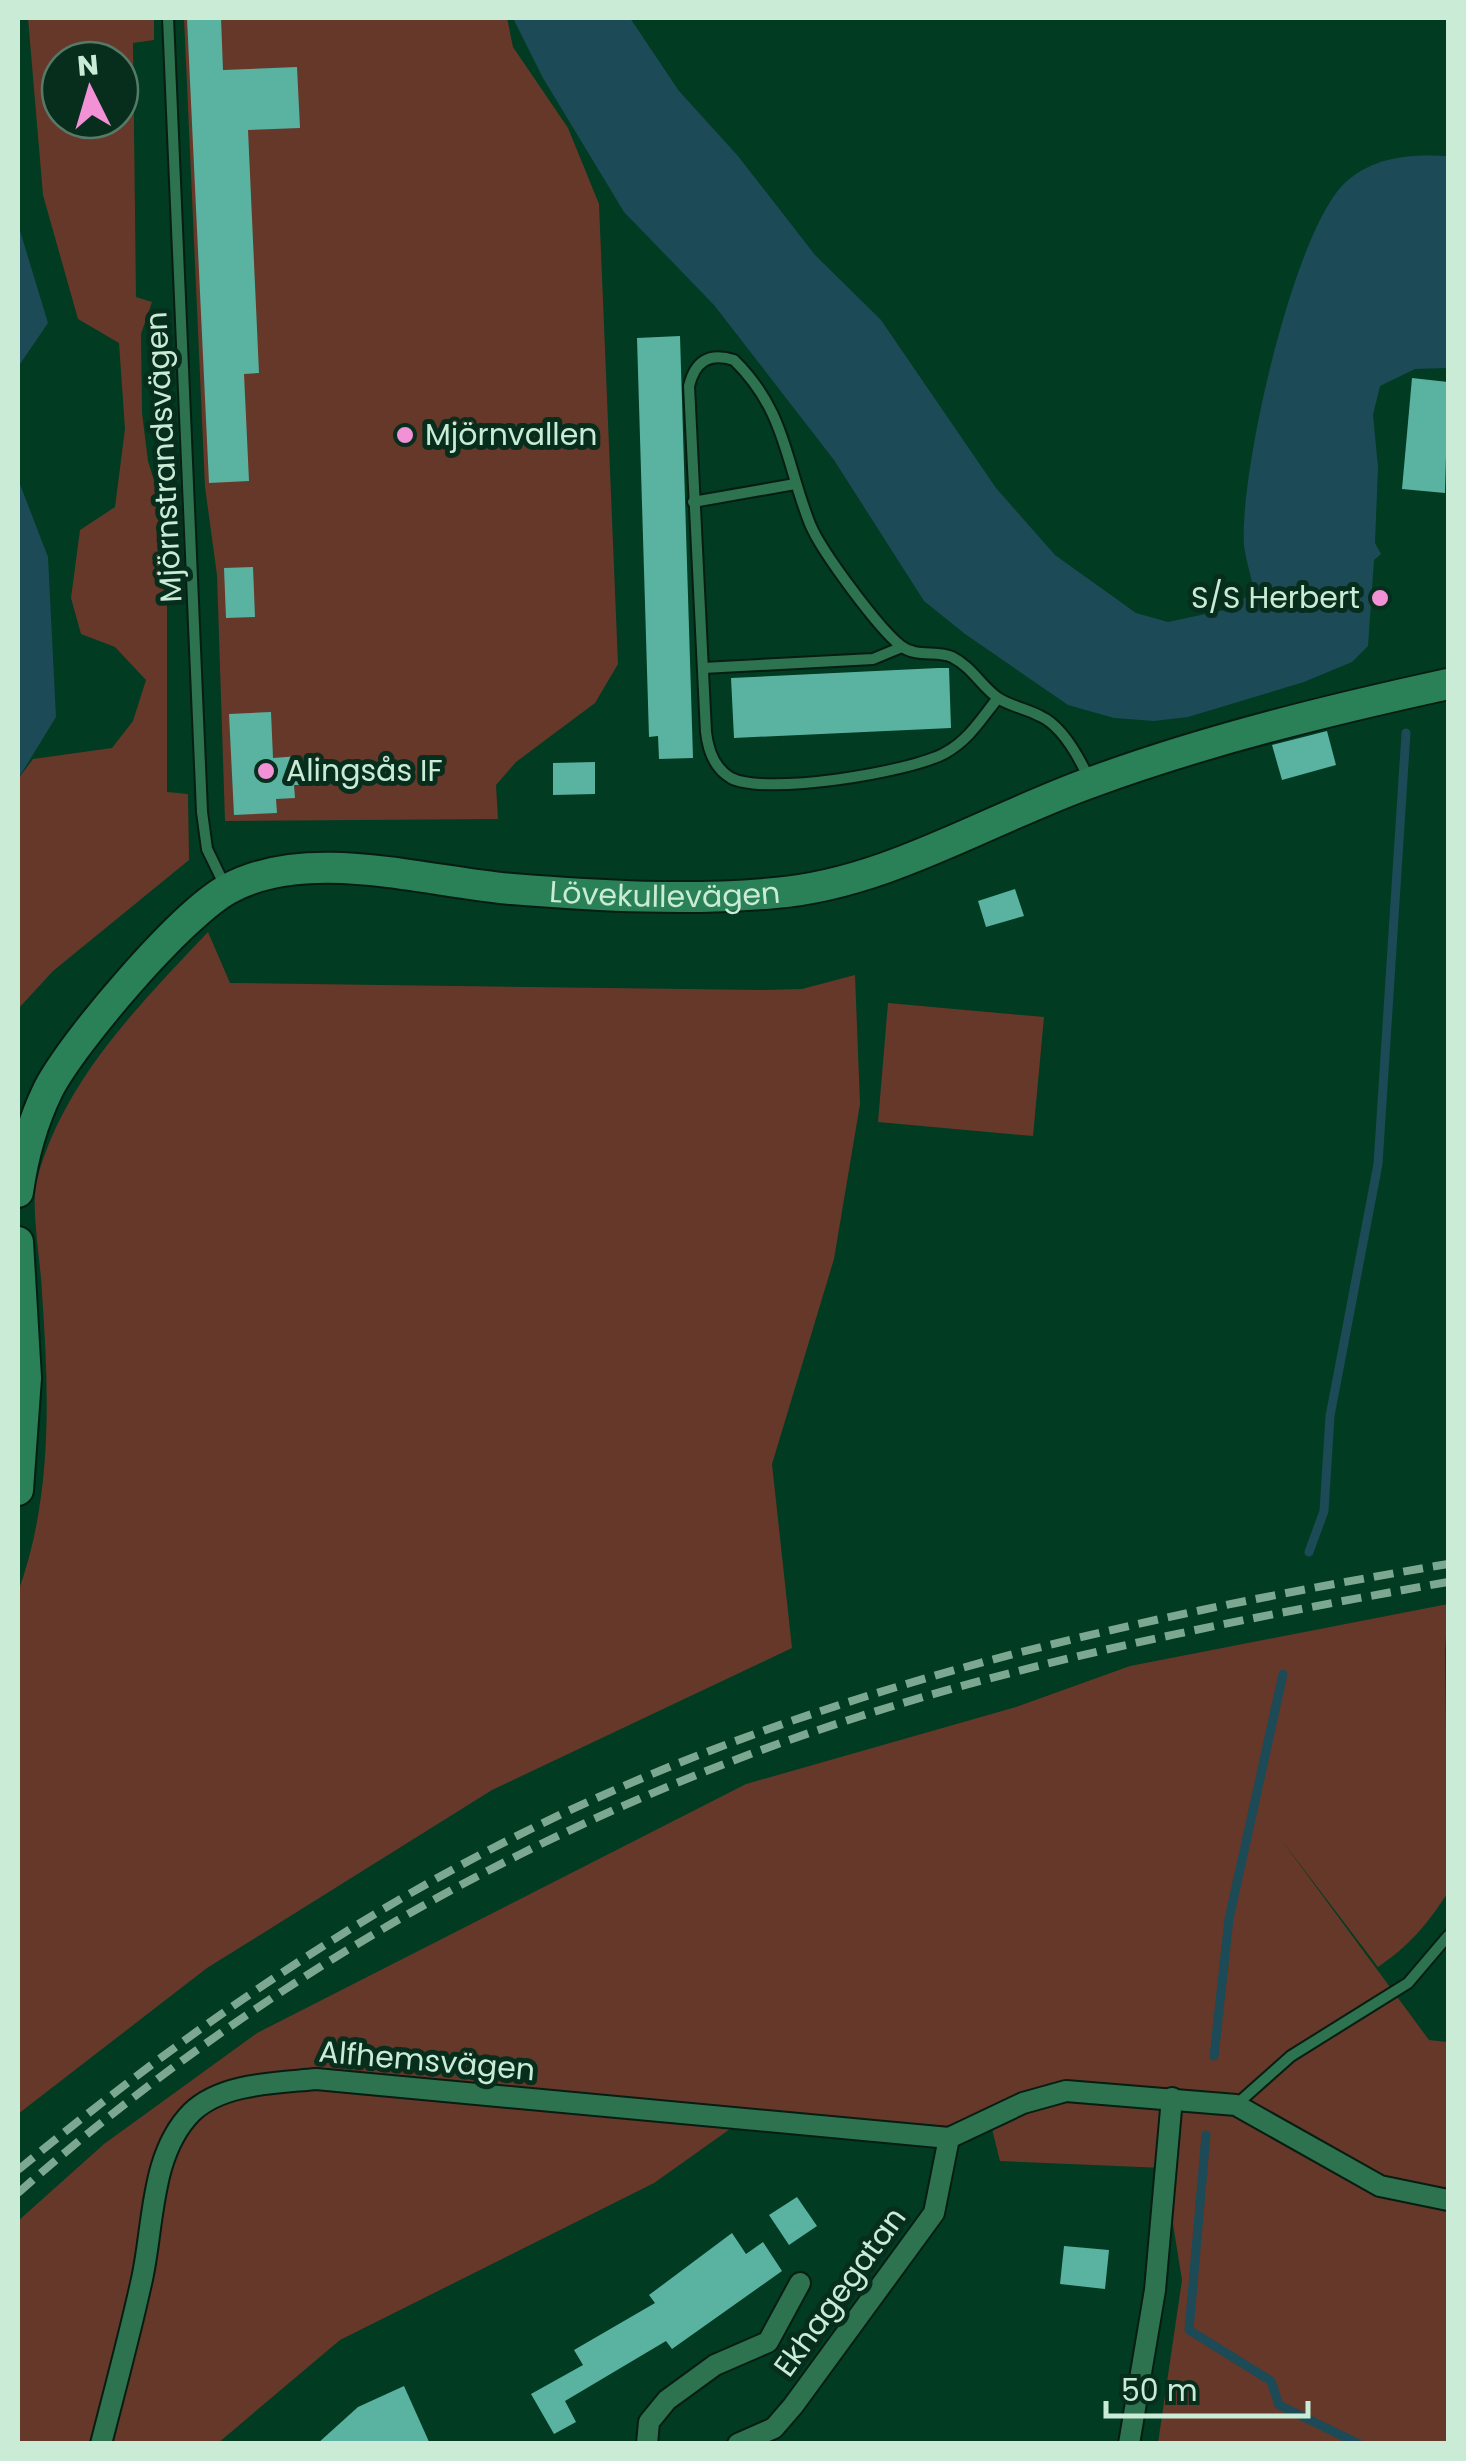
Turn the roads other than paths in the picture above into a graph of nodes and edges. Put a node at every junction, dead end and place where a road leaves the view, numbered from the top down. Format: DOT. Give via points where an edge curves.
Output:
graph roads {
  1 [pos="168,18"];
  2 [pos="796,484"];
  3 [pos="693,502"];
  4 [pos="902,647"];
  5 [pos="702,668"];
  6 [pos="1448,684"];
  7 [pos="998,698"];
  8 [pos="1091,782"];
  9 [pos="226,890"];
  10 [pos="18,1192"];
  11 [pos="18,1242"];
  12 [pos="18,1490"];
  13 [pos="1448,1936"];
  14 [pos="1172,2098"];
  15 [pos="1236,2104"];
  16 [pos="948,2138"];
  17 [pos="1448,2200"];
  18 [pos="800,2283"];
  19 [pos="101,2444"];
  20 [pos="647,2444"];
  21 [pos="738,2444"];
  22 [pos="1129,2444"];
  1 -- 9 [label="lane, Mjörnstrandsvägen" via="202,812 207,849"];
  2 -- 3 [label="lane"];
  2 -- 3 [label="lane" via="788,443 772,410 734,360 712,356 694,369 689,386"];
  2 -- 4 [label="lane" via="829,557"];
  3 -- 5 [label="lane"];
  4 -- 5 [label="lane" via="873,659"];
  4 -- 7 [label="lane" via="949,655"];
  5 -- 7 [label="lane" via="708,750 730,777 768,785 940,756 965,741"];
  6 -- 8 [label="street, Lövekullevägen" via="1174,754"];
  7 -- 8 [label="lane" via="1046,718"];
  8 -- 9 [label="street, Lövekullevägen" via="878,870 778,893 662,897 510,889 352,869 258,876"];
  9 -- 10 [label="street, Lövekullevägen" via="122,990 50,1086 24,1148"];
  11 -- 12 [label="street" via="26,1378"];
  13 -- 15 [label="lane" via="1408,1983 1291,2056"];
  14 -- 15 [label="street"];
  14 -- 16 [label="street" via="1066,2091"];
  14 -- 22 [label="street" via="1155,2290"];
  15 -- 17 [label="street" via="1380,2186"];
  16 -- 19 [label="street, Alfhemsvägen" via="316,2080 217,2096 193,2111 174,2136 160,2174 143,2276"];
  16 -- 21 [label="street, Ekhagegatan" via="934,2213 794,2406 774,2428"];
  18 -- 20 [label="street" via="768,2342 715,2365 667,2400 650,2422"];
}
